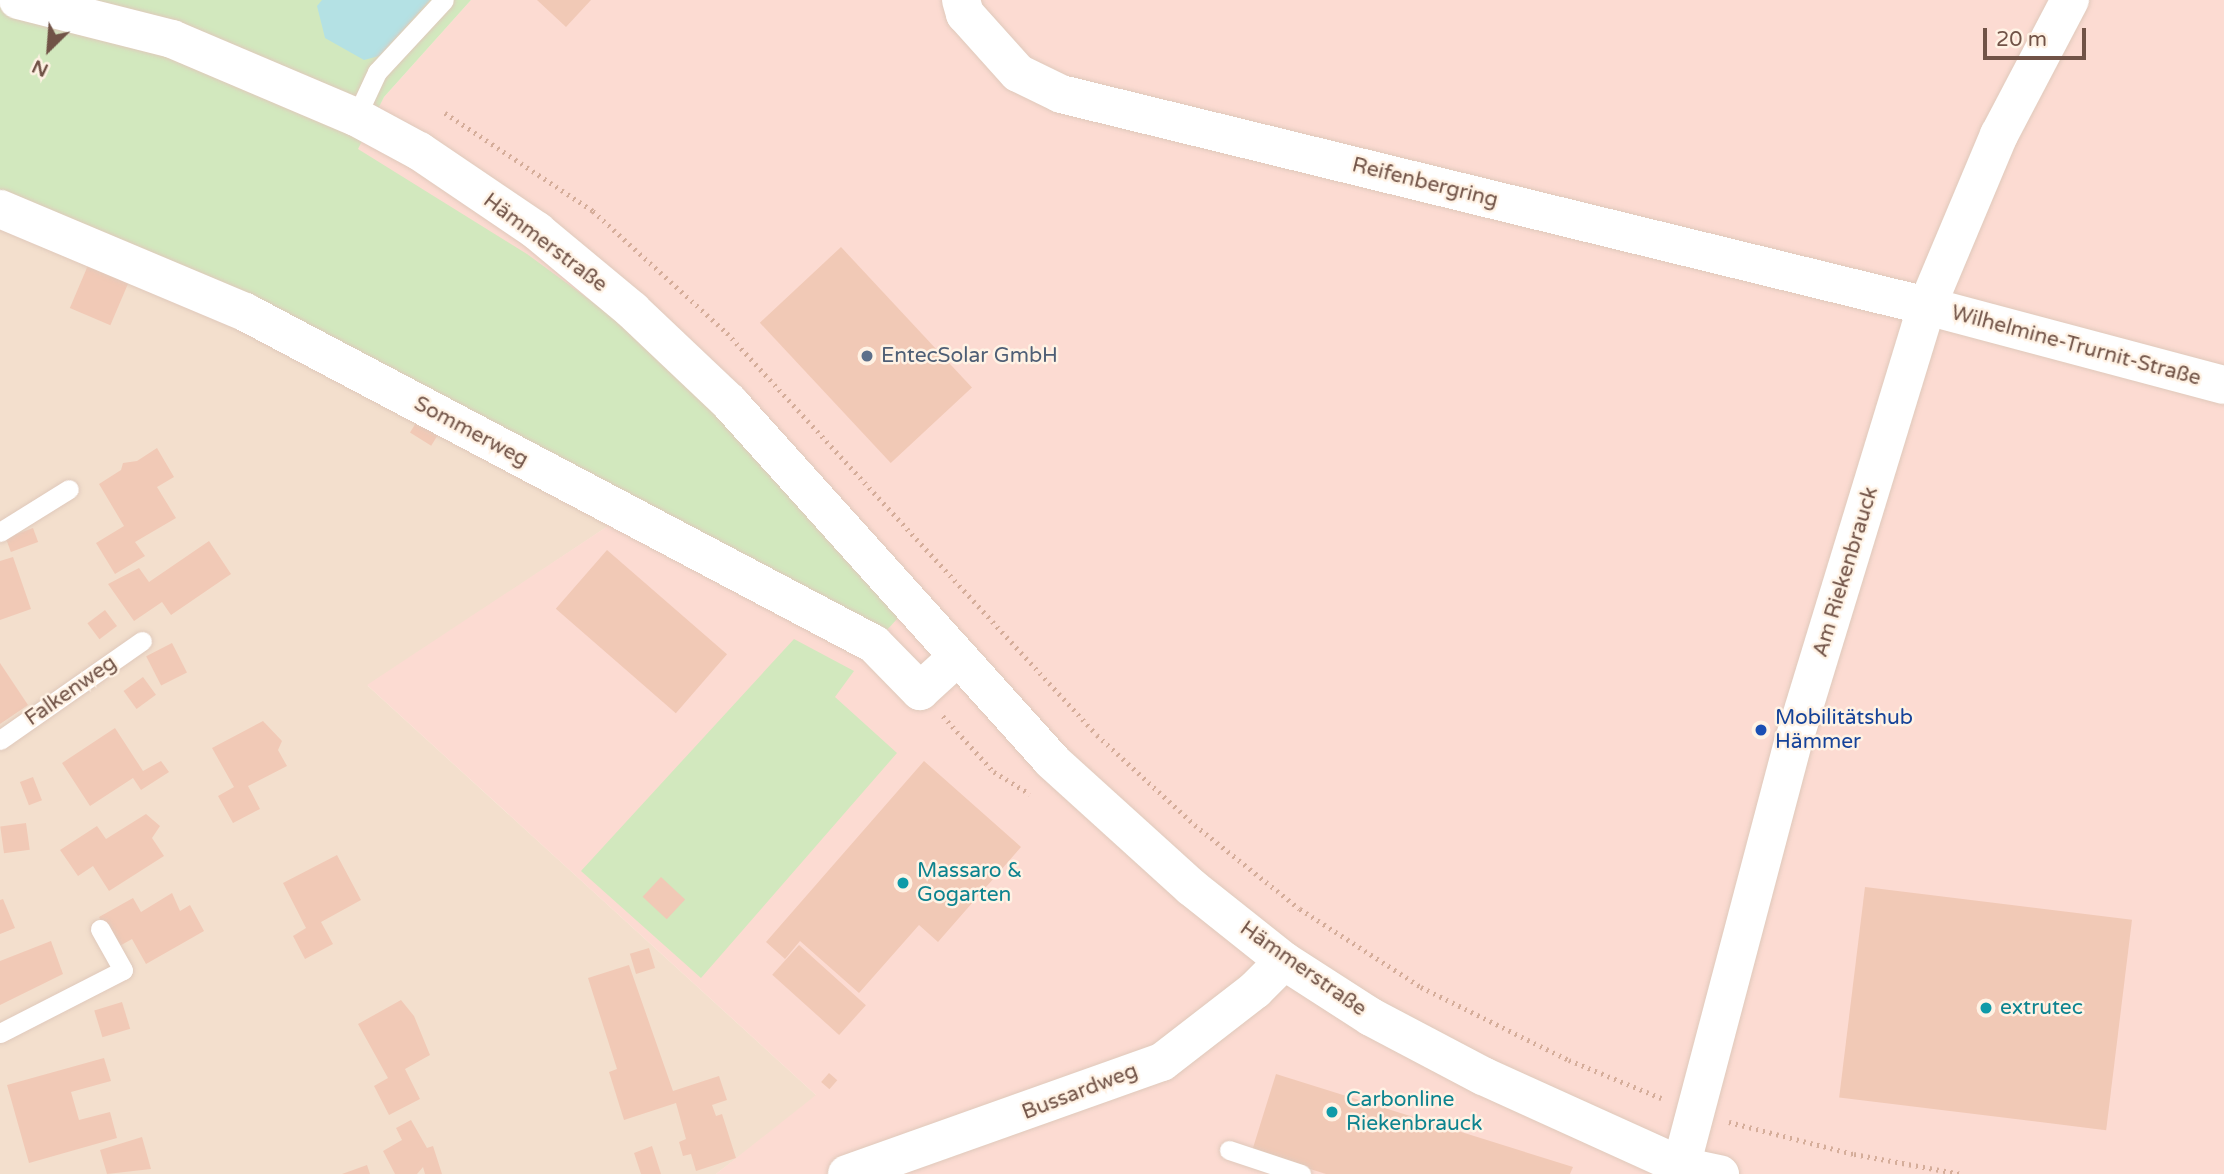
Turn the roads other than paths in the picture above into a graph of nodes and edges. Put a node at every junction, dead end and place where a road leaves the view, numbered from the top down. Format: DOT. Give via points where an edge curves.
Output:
graph roads {
  1 [pos="19,0"];
  2 [pos="444,0"];
  3 [pos="961,0"];
  4 [pos="2070,0"];
  5 [pos="356,117"];
  6 [pos="0,209"];
  7 [pos="1927,306"];
  8 [pos="2224,385"];
  9 [pos="69,489"];
  10 [pos="0,532"];
  11 [pos="142,641"];
  12 [pos="956,658"];
  13 [pos="0,740"];
  14 [pos="100,929"];
  15 [pos="1284,961"];
  16 [pos="0,1033"];
  17 [pos="1229,1150"];
  18 [pos="1680,1170"];
  19 [pos="847,1174"];
  20 [pos="1301,1174"];
  21 [pos="1720,1174"];
  1 -- 5 [label="street, Hämmerstraße" via="173,39"];
  2 -- 5 [label="lane" via="377,72"];
  3 -- 7 [label="street, Reifenbergring" via="965,14 1018,73 1060,94"];
  4 -- 7 [label="street, Am Riekenbrauck" via="1999,135"];
  5 -- 12 [label="street, Hämmerstraße" via="419,151 537,231 632,310 729,402"];
  6 -- 12 [label="street, Sommerweg" via="142,265 257,318 873,643 920,691"];
  7 -- 8 [label="street, Wilhelmine-Trurnit-Straße"];
  7 -- 18 [label="street, Am Riekenbrauck" via="1794,740"];
  9 -- 10 [label="lane"];
  11 -- 13 [label="lane, Falkenweg"];
  12 -- 15 [label="street, Hämmerstraße" via="1052,761 1191,887"];
  14 -- 16 [label="lane" via="123,970"];
  15 -- 18 [label="street, Hämmerstraße" via="1371,1017"];
  15 -- 19 [label="street, Bussardweg" via="1255,990 1162,1062"];
  17 -- 20 [label="lane"];
  18 -- 21 [label="street, Hämmerstraße"];
}
